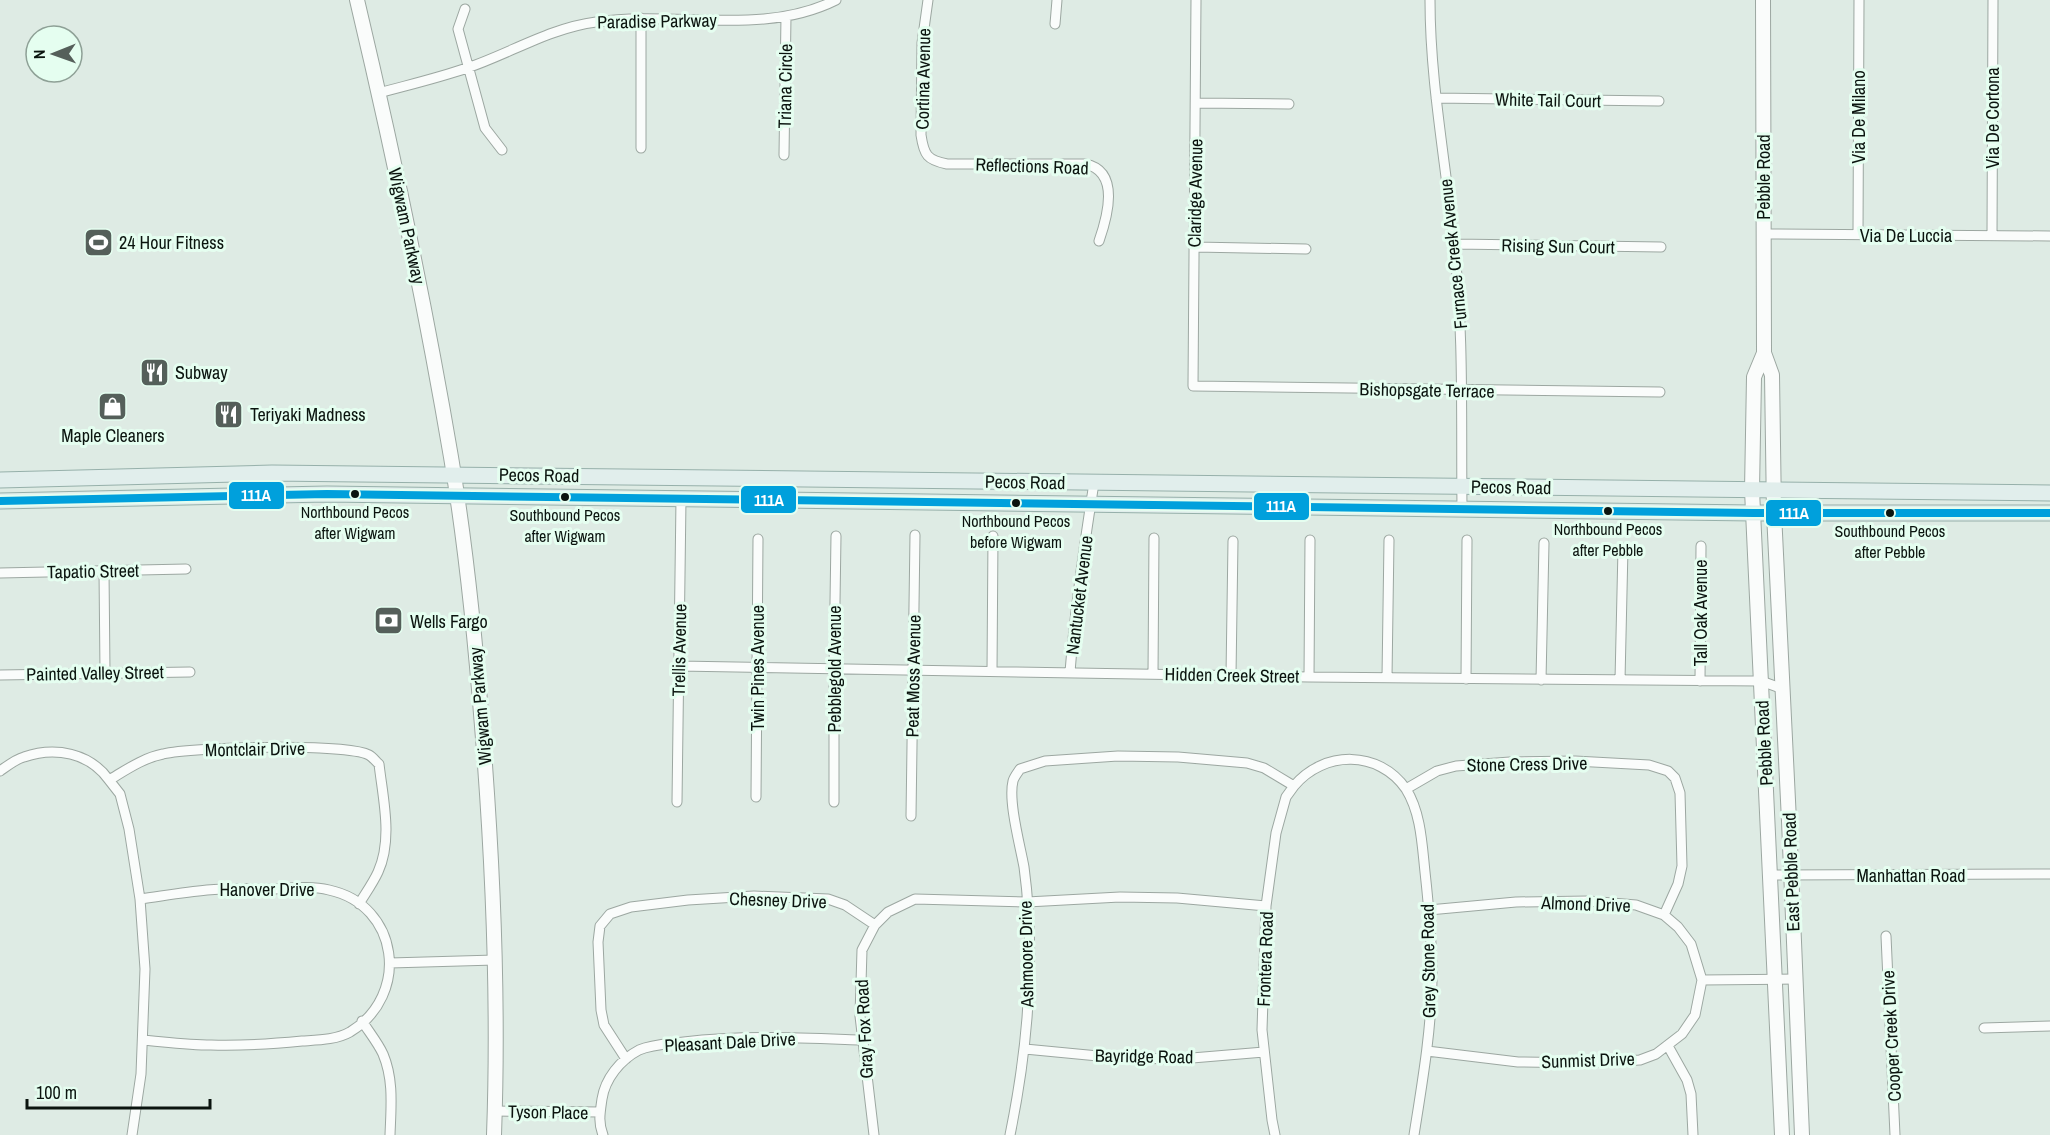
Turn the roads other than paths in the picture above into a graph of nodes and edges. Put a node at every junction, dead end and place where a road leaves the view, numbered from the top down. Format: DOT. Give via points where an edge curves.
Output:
graph roads {
  1 [pos="357,0"];
  2 [pos="836,0"];
  3 [pos="928,0"];
  4 [pos="1057,0"];
  5 [pos="1196,0"];
  6 [pos="1430,0"];
  7 [pos="1763,0"];
  8 [pos="1858,0"];
  9 [pos="1993,0"];
  10 [pos="465,9"];
  11 [pos="786,16"];
  12 [pos="641,18"];
  13 [pos="1055,24"];
  14 [pos="468,68"];
  15 [pos="379,93"];
  16 [pos="1436,98"];
  17 [pos="1659,101"];
  18 [pos="1196,103"];
  19 [pos="1289,104"];
  20 [pos="641,148"];
  21 [pos="502,150"];
  22 [pos="784,155"];
  23 [pos="927,157"];
  24 [pos="1763,234"];
  25 [pos="1858,234"];
  26 [pos="1992,235"];
  27 [pos="2050,236"];
  28 [pos="1099,241"];
  29 [pos="1454,244"];
  30 [pos="1195,247"];
  31 [pos="1661,247"];
  32 [pos="1306,249"];
  33 [pos="1764,353"];
  34 [pos="1193,386"];
  35 [pos="1462,390"];
  36 [pos="1660,392"];
  37 [pos="454,474"];
  38 [pos="731,478"];
  39 [pos="6,480"];
  40 [pos="1094,483"];
  41 [pos="1462,487"];
  42 [pos="1752,490"];
  43 [pos="2050,493"];
  44 [pos="456,496"];
  45 [pos="681,499"];
  46 [pos="731,500"];
  47 [pos="6,501"];
  48 [pos="1091,503"];
  49 [pos="1768,506"];
  50 [pos="1462,509"];
  51 [pos="2050,513"];
  52 [pos="915,535"];
  53 [pos="836,536"];
  54 [pos="993,536"];
  55 [pos="1154,538"];
  56 [pos="758,539"];
  57 [pos="1310,540"];
  58 [pos="1389,540"];
  59 [pos="1467,540"];
  60 [pos="1233,541"];
  61 [pos="1544,543"];
  62 [pos="1701,546"];
  63 [pos="1623,548"];
  64 [pos="186,569"];
  65 [pos="104,571"];
  66 [pos="0,573"];
  67 [pos="679,666"];
  68 [pos="757,667"];
  69 [pos="834,668"];
  70 [pos="913,670"];
  71 [pos="992,671"];
  72 [pos="105,672"];
  73 [pos="190,672"];
  74 [pos="1070,672"];
  75 [pos="1153,674"];
  76 [pos="0,675"];
  77 [pos="1231,675"];
  78 [pos="1309,677"];
  79 [pos="1387,677"];
  80 [pos="1466,678"];
  81 [pos="1542,680"];
  82 [pos="1620,680"];
  83 [pos="1700,681"];
  84 [pos="1761,681"];
  85 [pos="1783,689"];
  86 [pos="0,771"];
  87 [pos="109,780"];
  88 [pos="1294,786"];
  89 [pos="1406,789"];
  90 [pos="756,797"];
  91 [pos="677,802"];
  92 [pos="834,802"];
  93 [pos="911,816"];
  94 [pos="2050,874"];
  95 [pos="1771,875"];
  96 [pos="1791,875"];
  97 [pos="140,898"];
  98 [pos="1026,902"];
  99 [pos="359,904"];
  100 [pos="1266,906"];
  101 [pos="1429,910"];
  102 [pos="1664,915"];
  103 [pos="875,926"];
  104 [pos="1886,936"];
  105 [pos="495,960"];
  106 [pos="390,963"];
  107 [pos="1796,979"];
  108 [pos="1702,980"];
  109 [pos="1776,980"];
  110 [pos="362,1021"];
  111 [pos="2050,1026"];
  112 [pos="1984,1028"];
  113 [pos="143,1040"];
  114 [pos="862,1040"];
  115 [pos="1668,1046"];
  116 [pos="1025,1049"];
  117 [pos="1427,1051"];
  118 [pos="1264,1052"];
  119 [pos="626,1059"];
  120 [pos="495,1111"];
  121 [pos="600,1112"];
  122 [pos="132,1135"];
  123 [pos="390,1135"];
  124 [pos="494,1135"];
  125 [pos="603,1135"];
  126 [pos="874,1135"];
  127 [pos="1010,1135"];
  128 [pos="1275,1135"];
  129 [pos="1414,1135"];
  130 [pos="1693,1135"];
  131 [pos="1782,1135"];
  132 [pos="1802,1135"];
  133 [pos="1895,1135"];
  1 -- 15 [label="main road, Wigwam Parkway"];
  2 -- 11 [label="street, Paradise Parkway"];
  3 -- 23 [label="street, Cortina Avenue" via="922,43 921,135"];
  4 -- 13 [label="street"];
  5 -- 18 [label="street, Claridge Avenue"];
  6 -- 16 [label="street, Furnace Creek Avenue"];
  7 -- 24 [label="main road, Pebble Road"];
  8 -- 25 [label="street, Via De Milano"];
  9 -- 26 [label="street, Via De Cortona"];
  10 -- 14 [label="street" via="458,29"];
  11 -- 12 [label="street, Paradise Parkway" via="766,20"];
  11 -- 22 [label="street, Triana Circle"];
  12 -- 14 [label="street, Paradise Parkway" via="571,26"];
  12 -- 20 [label="street"];
  14 -- 15 [label="street, Paradise Parkway"];
  14 -- 21 [label="street" via="485,128"];
  15 -- 37 [label="main road, Wigwam Parkway" via="425,310"];
  16 -- 17 [label="street, White Tail Court"];
  16 -- 29 [label="street, Furnace Creek Avenue"];
  18 -- 19 [label="street"];
  18 -- 30 [label="street, Claridge Avenue"];
  23 -- 28 [label="street, Reflections Road" via="947,164 1095,166 1108,187 1107,217"];
  24 -- 25 [label="street, Via De Luccia"];
  24 -- 33 [label="main road, Pebble Road"];
  25 -- 26 [label="street, Via De Luccia"];
  26 -- 27 [label="street, Via De Luccia"];
  29 -- 31 [label="street, Rising Sun Court"];
  29 -- 35 [label="street, Furnace Creek Avenue"];
  30 -- 32 [label="street"];
  30 -- 34 [label="street, Claridge Avenue"];
  33 -- 42 [label="main road, Pebble Road" via="1754,377"];
  33 -- 49 [label="main road, Pebble Road" via="1772,375"];
  34 -- 35 [label="street, Bishopsgate Terrace"];
  35 -- 36 [label="street, Bishopsgate Terrace"];
  35 -- 41 [label="street, Furnace Creek Avenue"];
  37 -- 38 [label="main road, Pecos Road"];
  37 -- 39 [label="main road, Pecos Road" via="272,473"];
  37 -- 44 [label="main road, Wigwam Parkway"];
  38 -- 40 [label="main road, Pecos Road"];
  38 -- 46 [label="main road"];
  39 -- 47 [label="main road"];
  40 -- 41 [label="main road, Pecos Road"];
  40 -- 48 [label="street, Nantucket Avenue"];
  41 -- 42 [label="main road, Pecos Road"];
  41 -- 50 [label="street, Furnace Creek Avenue"];
  42 -- 49 [label="main road, Pecos Road"];
  42 -- 49 [label="main road, Pebble Road"];
  43 -- 49 [label="main road, Pecos Road"];
  44 -- 45 [label="main road, Pecos Road"];
  44 -- 47 [label="main road, Pecos Road" via="270,495"];
  44 -- 105 [label="main road, Wigwam Parkway" via="477,662 490,827"];
  45 -- 46 [label="main road, Pecos Road"];
  45 -- 67 [label="street, Trellis Avenue"];
  46 -- 48 [label="main road, Pecos Road"];
  48 -- 50 [label="main road, Pecos Road"];
  48 -- 74 [label="street, Nantucket Avenue"];
  49 -- 50 [label="main road, Pecos Road"];
  49 -- 51 [label="main road"];
  49 -- 84 [label="main road, Pebble Road"];
  49 -- 85 [label="main road, East Pebble Road"];
  52 -- 70 [label="street, Peat Moss Avenue"];
  53 -- 69 [label="street, Pebblegold Avenue"];
  54 -- 71 [label="street"];
  55 -- 75 [label="street"];
  56 -- 68 [label="street, Twin Pines Avenue"];
  57 -- 78 [label="street"];
  58 -- 79 [label="street"];
  59 -- 80 [label="street"];
  60 -- 77 [label="street"];
  61 -- 81 [label="street"];
  62 -- 83 [label="street, Tall Oak Avenue"];
  63 -- 82 [label="street"];
  64 -- 65 [label="street, Tapatio Street"];
  65 -- 66 [label="street, Tapatio Street"];
  65 -- 72 [label="street"];
  67 -- 68 [label="street, Hidden Creek Street"];
  67 -- 91 [label="street, Trellis Avenue"];
  68 -- 69 [label="street, Hidden Creek Street"];
  68 -- 90 [label="street, Twin Pines Avenue"];
  69 -- 70 [label="street, Hidden Creek Street"];
  69 -- 92 [label="street, Pebblegold Avenue"];
  70 -- 71 [label="street, Hidden Creek Street"];
  70 -- 93 [label="street, Peat Moss Avenue"];
  71 -- 74 [label="street, Hidden Creek Street"];
  72 -- 73 [label="street, Painted Valley Street"];
  72 -- 76 [label="street, Painted Valley Street"];
  74 -- 75 [label="street, Hidden Creek Street"];
  75 -- 77 [label="street, Hidden Creek Street"];
  77 -- 78 [label="street, Hidden Creek Street"];
  78 -- 79 [label="street, Hidden Creek Street"];
  79 -- 80 [label="street, Hidden Creek Street"];
  80 -- 81 [label="street, Hidden Creek Street"];
  81 -- 82 [label="street, Hidden Creek Street"];
  82 -- 83 [label="street, Hidden Creek Street"];
  83 -- 84 [label="street, Hidden Creek Street"];
  84 -- 85 [label="street, Hidden Creek Street"];
  84 -- 95 [label="main road, Pebble Road"];
  85 -- 96 [label="main road, East Pebble Road"];
  86 -- 87 [label="street" via="23,757 52,751 78,756 102,770"];
  87 -- 97 [label="street" via="120,795 129,829"];
  87 -- 99 [label="street, Montclair Drive" via="144,760 183,752 310,748 369,755 379,764 387,834 378,873"];
  88 -- 89 [label="street" via="1325,763 1350,758 1377,764 1399,779"];
  88 -- 98 [label="street, Ashmoore Drive" via="1247,763 1178,757 1045,761 1020,769 1013,781 1013,802"];
  88 -- 100 [label="street, Frontera Road" via="1286,797 1276,833"];
  89 -- 101 [label="street, Grey Stone Road" via="1414,802 1421,836"];
  89 -- 102 [label="street, Stone Cress Drive" via="1437,771 1456,766 1510,762 1649,765 1668,771 1680,793 1682,866"];
  94 -- 96 [label="street, Manhattan Road"];
  95 -- 96 [label="street, Manhattan Road"];
  95 -- 109 [label="main road, Pebble Road"];
  96 -- 107 [label="main road, East Pebble Road"];
  97 -- 99 [label="street, Hanover Drive" via="209,890 312,888 330,890"];
  97 -- 113 [label="street" via="145,969"];
  98 -- 100 [label="street" via="1120,897"];
  98 -- 103 [label="street" via="915,899 888,912"];
  98 -- 116 [label="street, Ashmoore Drive" via="1030,975"];
  99 -- 106 [label="street, Hanover Drive" via="372,914 388,944"];
  100 -- 118 [label="street, Frontera Road"];
  101 -- 102 [label="street, Almond Drive" via="1516,902 1588,901 1636,905"];
  101 -- 117 [label="street, Grey Stone Road" via="1432,981"];
  102 -- 108 [label="street, Almond Drive" via="1691,944"];
  103 -- 114 [label="street, Gray Fox Road" via="862,950"];
  103 -- 119 [label="street, Chesney Drive" via="845,905 828,899 754,896 688,900 631,907 610,914 600,926 598,942 601,1010 604,1025"];
  104 -- 133 [label="street, Cooper Creek Drive"];
  105 -- 106 [label="street"];
  105 -- 120 [label="main road, Wigwam Parkway"];
  106 -- 110 [label="street" via="389,981 375,1011"];
  107 -- 109 [label="street"];
  107 -- 132 [label="main road, East Pebble Road"];
  108 -- 109 [label="street"];
  108 -- 115 [label="street, Sunmist Drive" via="1695,1015"];
  109 -- 131 [label="main road, Pebble Road"];
  110 -- 113 [label="street" via="350,1032 331,1038 260,1045"];
  110 -- 123 [label="street" via="382,1053 389,1073"];
  111 -- 112 [label="street"];
  113 -- 122 [label="street"];
  114 -- 119 [label="street, Pleasant Dale Drive" via="710,1039 656,1045"];
  114 -- 126 [label="street, Gray Fox Road"];
  115 -- 117 [label="street, Sunmist Drive" via="1640,1060 1585,1063 1518,1062"];
  115 -- 130 [label="street" via="1691,1094"];
  116 -- 118 [label="street, Bayridge Road" via="1129,1059"];
  116 -- 127 [label="street, Ashmoore Drive"];
  117 -- 129 [label="street, Grey Stone Road"];
  118 -- 128 [label="street, Frontera Road"];
  119 -- 121 [label="street, Pleasant Dale Drive" via="604,1089"];
  120 -- 121 [label="street, Tyson Place"];
  120 -- 124 [label="main road, Wigwam Parkway"];
  121 -- 125 [label="street"];
}
